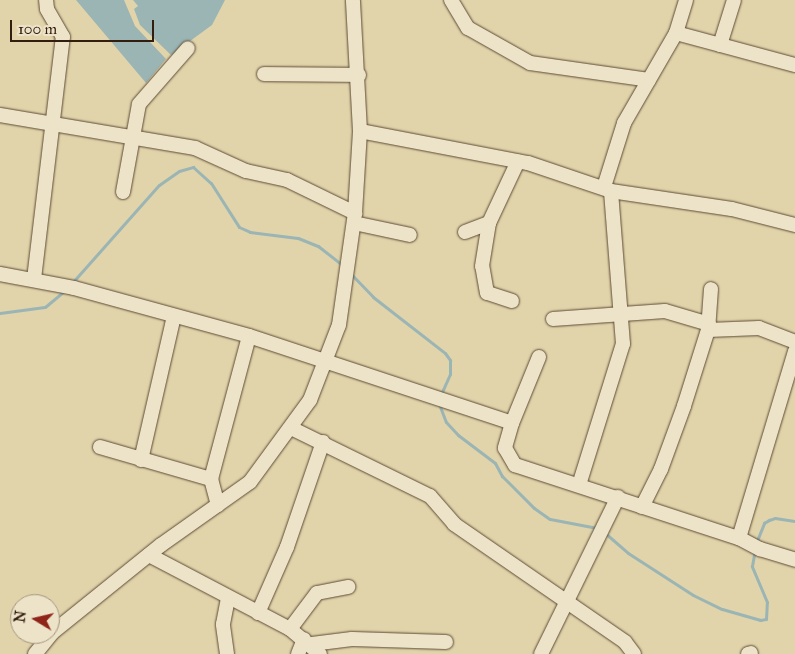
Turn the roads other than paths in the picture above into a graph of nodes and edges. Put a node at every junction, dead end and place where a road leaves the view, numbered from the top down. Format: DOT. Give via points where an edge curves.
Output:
graph roads {
  1 [pos="46,0"];
  2 [pos="353,0"];
  3 [pos="451,0"];
  4 [pos="686,0"];
  5 [pos="734,0"];
  6 [pos="676,34"];
  7 [pos="720,45"];
  8 [pos="188,48"];
  9 [pos="795,50"];
  10 [pos="793,65"];
  11 [pos="264,74"];
  12 [pos="359,75"];
  13 [pos="649,80"];
  14 [pos="0,115"];
  15 [pos="52,125"];
  16 [pos="360,131"];
  17 [pos="131,138"];
  18 [pos="518,161"];
  19 [pos="608,189"];
  20 [pos="123,192"];
  21 [pos="355,218"];
  22 [pos="489,223"];
  23 [pos="795,225"];
  24 [pos="465,232"];
  25 [pos="410,235"];
  26 [pos="0,274"];
  27 [pos="34,279"];
  28 [pos="711,289"];
  29 [pos="512,301"];
  30 [pos="621,312"];
  31 [pos="174,316"];
  32 [pos="553,319"];
  33 [pos="708,327"];
  34 [pos="249,336"];
  35 [pos="795,342"];
  36 [pos="795,351"];
  37 [pos="539,357"];
  38 [pos="328,360"];
  39 [pos="512,423"];
  40 [pos="291,428"];
  41 [pos="323,442"];
  42 [pos="100,447"];
  43 [pos="140,460"];
  44 [pos="211,479"];
  45 [pos="579,485"];
  46 [pos="618,497"];
  47 [pos="218,505"];
  48 [pos="642,507"];
  49 [pos="749,544"];
  50 [pos="149,555"];
  51 [pos="795,560"];
  52 [pos="348,588"];
  53 [pos="228,599"];
  54 [pos="568,603"];
  55 [pos="258,613"];
  56 [pos="290,629"];
  57 [pos="446,642"];
  58 [pos="312,646"];
  59 [pos="35,654"];
  60 [pos="227,654"];
  61 [pos="298,654"];
  62 [pos="541,654"];
  63 [pos="634,654"];
  1 -- 15 [label="street" via="63,37"];
  2 -- 12 [label="street"];
  3 -- 13 [label="street" via="468,28 530,63"];
  4 -- 6 [label="street"];
  5 -- 7 [label="street"];
  6 -- 7 [label="street"];
  6 -- 13 [label="street"];
  7 -- 10 [label="street"];
  8 -- 17 [label="street" via="140,104"];
  9 -- 10 [label="street"];
  11 -- 12 [label="street"];
  12 -- 16 [label="street"];
  13 -- 19 [label="street" via="624,123"];
  14 -- 15 [label="street"];
  15 -- 17 [label="street"];
  15 -- 27 [label="street"];
  16 -- 18 [label="street"];
  16 -- 21 [label="street"];
  17 -- 20 [label="street"];
  17 -- 21 [label="street" via="195,148 246,171 286,180"];
  18 -- 19 [label="street"];
  18 -- 22 [label="street"];
  19 -- 23 [label="street" via="732,209"];
  19 -- 30 [label="street"];
  21 -- 25 [label="street"];
  21 -- 38 [label="street" via="339,325"];
  22 -- 24 [label="street"];
  22 -- 29 [label="street" via="482,266 484,288"];
  26 -- 27 [label="street"];
  27 -- 31 [label="street"];
  28 -- 33 [label="street"];
  30 -- 32 [label="street"];
  30 -- 33 [label="street" via="665,310"];
  30 -- 45 [label="street" via="623,344"];
  31 -- 34 [label="street"];
  31 -- 43 [label="street"];
  33 -- 35 [label="street" via="760,328"];
  33 -- 48 [label="street" via="661,470"];
  34 -- 38 [label="street"];
  34 -- 44 [label="street"];
  36 -- 49 [label="street"];
  37 -- 39 [label="street"];
  38 -- 39 [label="street"];
  38 -- 40 [label="street" via="310,400"];
  39 -- 45 [label="street" via="505,448 515,464"];
  40 -- 41 [label="street"];
  40 -- 47 [label="street" via="250,482"];
  41 -- 54 [label="street" via="430,496 454,524"];
  41 -- 55 [label="street" via="287,547"];
  42 -- 43 [label="street"];
  43 -- 44 [label="street"];
  44 -- 47 [label="street"];
  45 -- 46 [label="street"];
  46 -- 48 [label="street"];
  46 -- 54 [label="street"];
  47 -- 50 [label="street"];
  48 -- 49 [label="street"];
  49 -- 51 [label="street"];
  50 -- 53 [label="street"];
  50 -- 59 [label="street" via="54,632"];
  52 -- 56 [label="street" via="318,593"];
  53 -- 55 [label="street"];
  53 -- 60 [label="street" via="223,624"];
  54 -- 62 [label="street"];
  54 -- 63 [label="street" via="625,642"];
  55 -- 56 [label="street"];
  56 -- 58 [label="street"];
  57 -- 58 [label="street" via="369,638"];
  58 -- 61 [label="street"];
}
